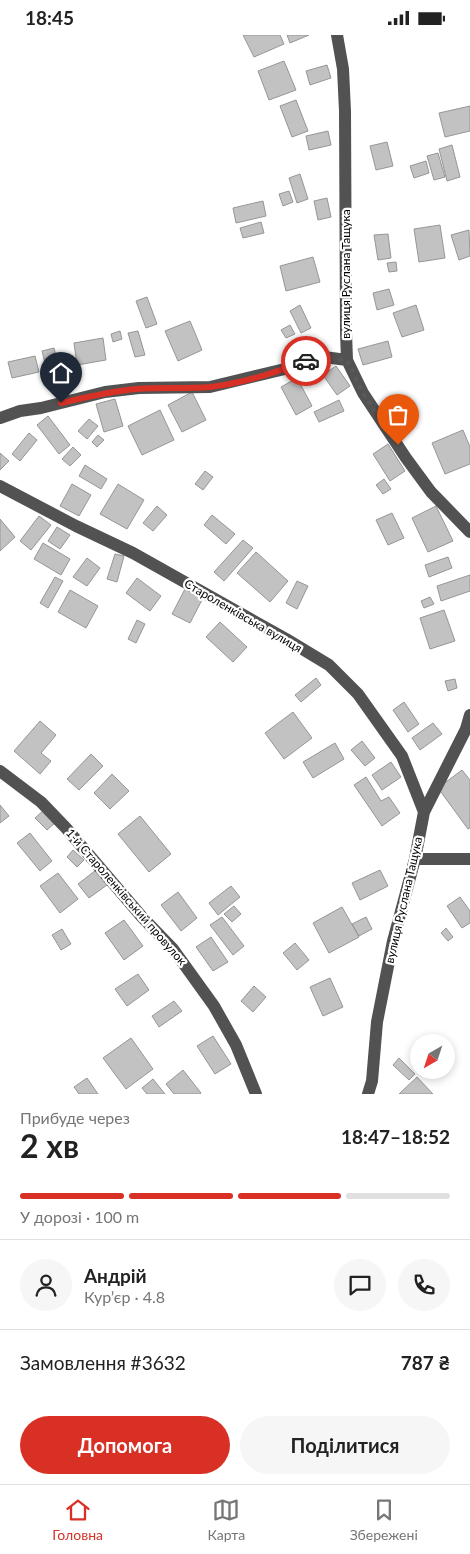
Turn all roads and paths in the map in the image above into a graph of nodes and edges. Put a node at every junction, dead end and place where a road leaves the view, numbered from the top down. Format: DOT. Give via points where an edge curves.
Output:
graph roads {
  1 [pos="337,35"];
  2 [pos="347,360"];
  3 [pos="0,418"];
  4 [pos="0,486"];
  5 [pos="470,532"];
  6 [pos="470,715"];
  7 [pos="0,771"];
  8 [pos="424,812"];
  9 [pos="415,859"];
  10 [pos="470,859"];
  11 [pos="256,1094"];
  12 [pos="368,1094"];
  1 -- 2 [label="street, вулиця Руслана Тащука" via="345,111"];
  2 -- 3 [label="street" via="316,357 289,368 210,387 105,392"];
  2 -- 5 [label="street, вулиця Руслана Тащука" via="363,393 406,458 431,491"];
  4 -- 8 [label="street, Староленківська вулиця" via="133,553 329,665 358,694 402,756"];
  6 -- 8 [label="street, вулиця Руслана Тащука"];
  7 -- 11 [label="street, 1-й Староленківський провулок" via="41,802 66,827 173,949 214,1006 236,1045"];
  8 -- 9 [label="street, вулиця Руслана Тащука"];
  9 -- 10 [label="street"];
  9 -- 12 [label="street, вулиця Руслана Тащука" via="393,941 377,1022"];
}
